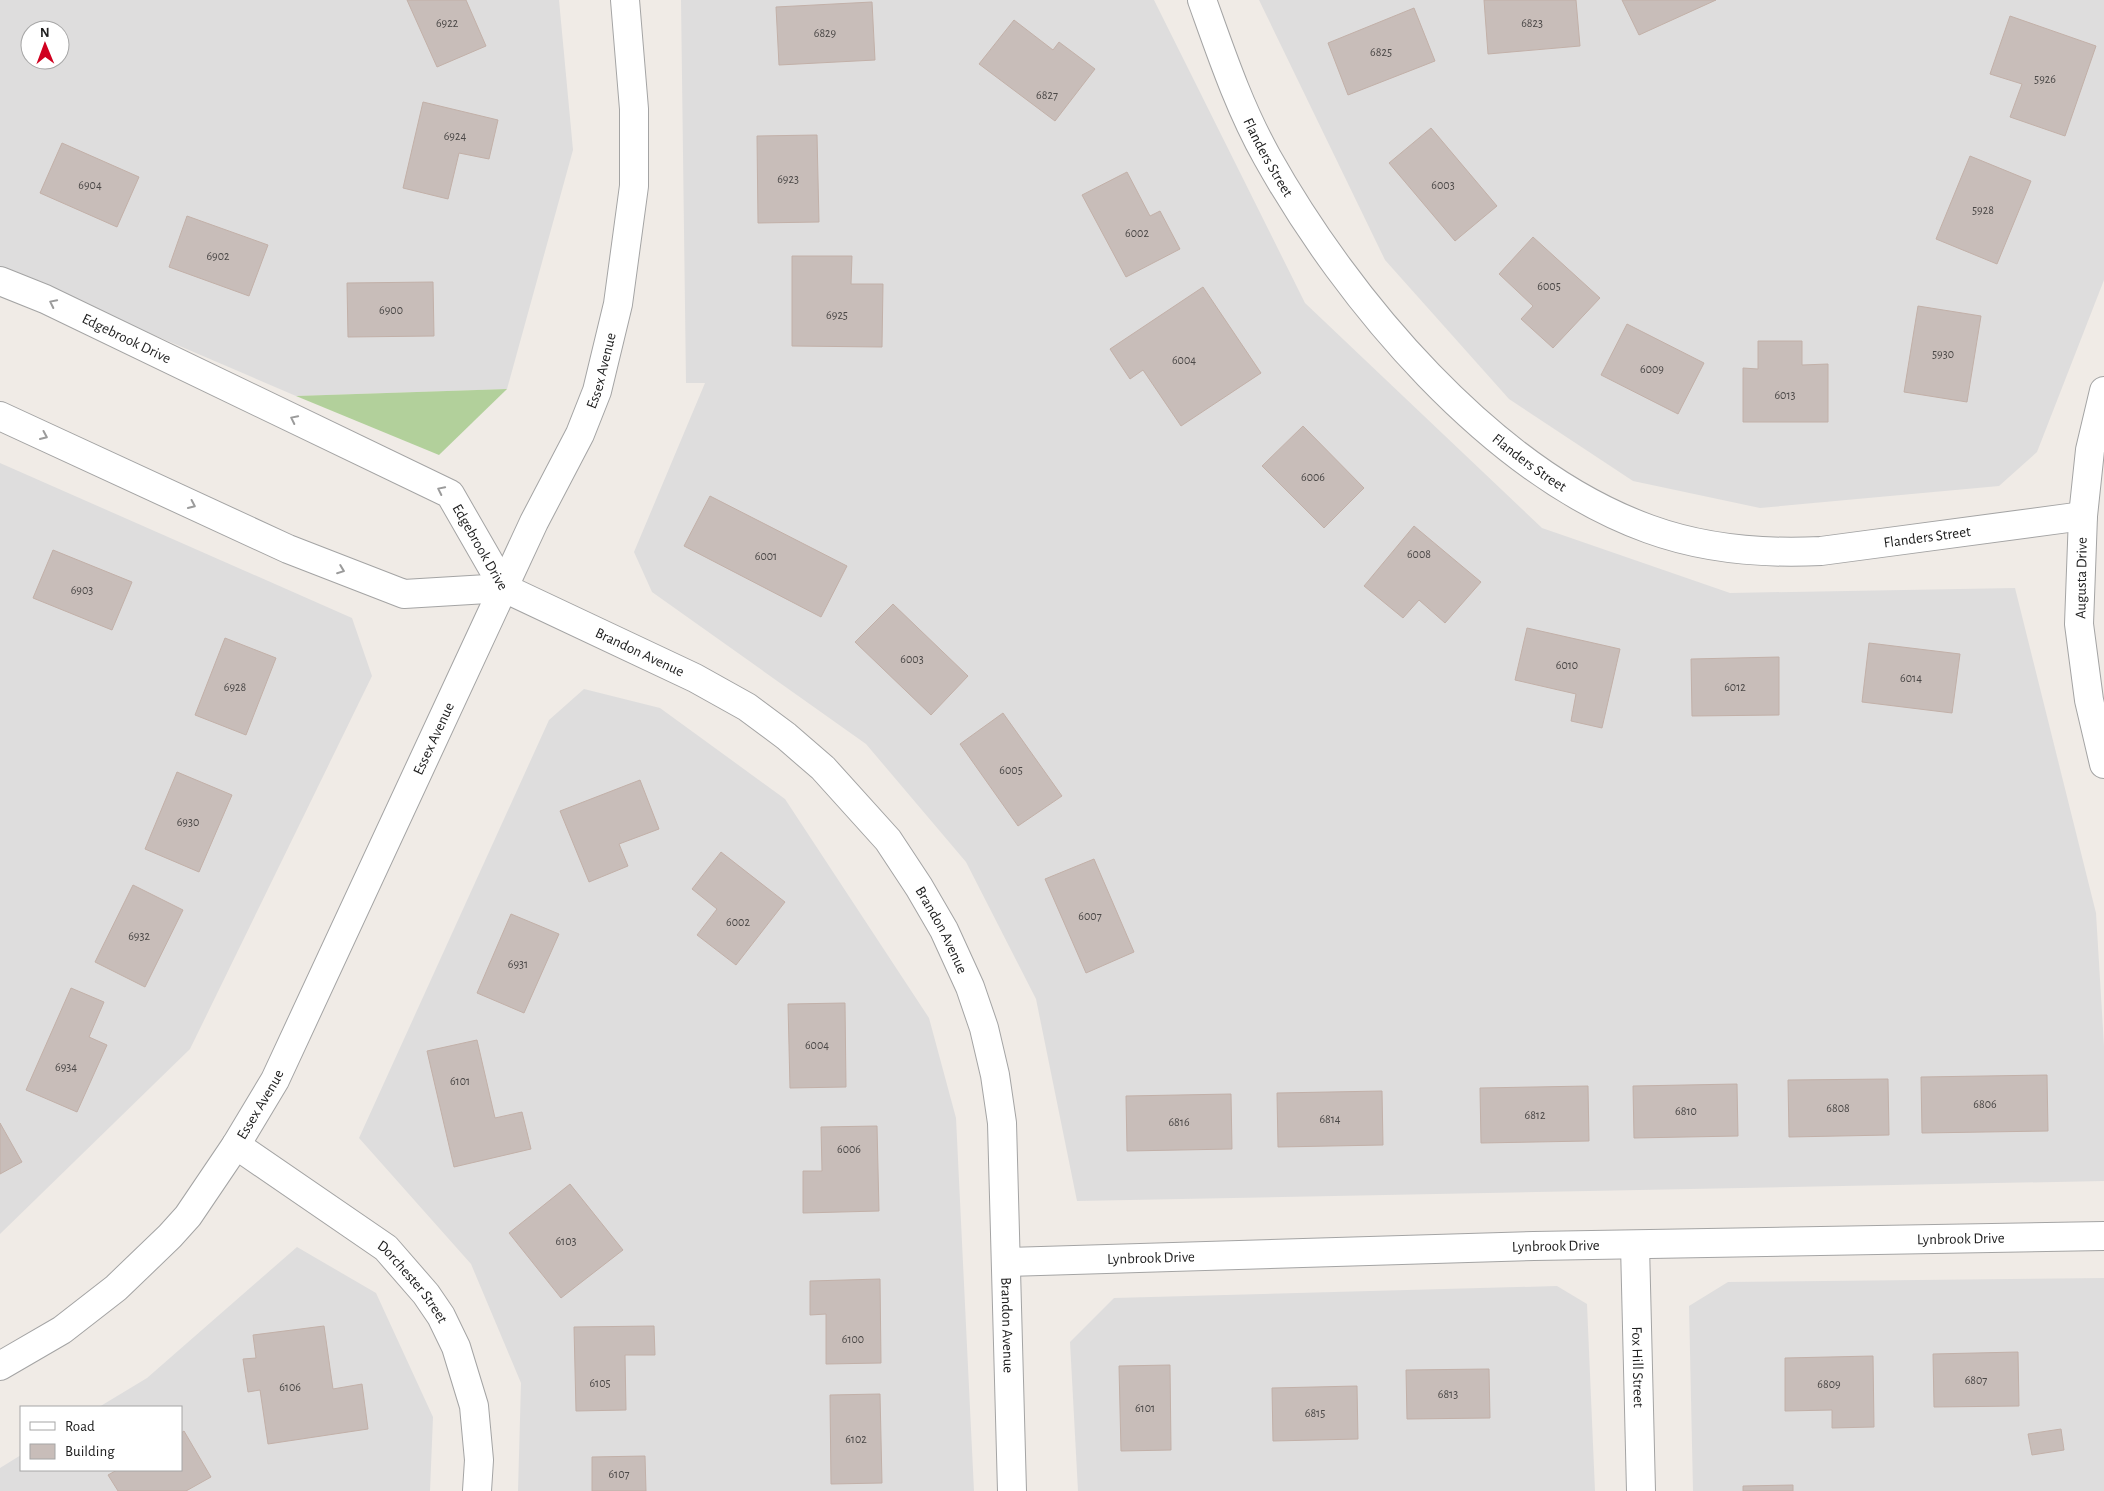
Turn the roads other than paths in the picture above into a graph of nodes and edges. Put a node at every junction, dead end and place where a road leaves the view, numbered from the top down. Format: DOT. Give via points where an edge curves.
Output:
graph roads {
  1 [pos="625,0"];
  2 [pos="1202,0"];
  3 [pos="0,280"];
  4 [pos="2104,391"];
  5 [pos="0,416"];
  6 [pos="2082,516"];
  7 [pos="504,588"];
  8 [pos="2104,764"];
  9 [pos="236,1145"];
  10 [pos="2104,1236"];
  11 [pos="1635,1244"];
  12 [pos="1007,1262"];
  13 [pos="0,1366"];
  14 [pos="477,1491"];
  15 [pos="1012,1491"];
  16 [pos="1641,1491"];
  1 -- 7 [label="street, Essex Avenue" via="634,109 634,186 618,304 596,391 580,434"];
  2 -- 6 [label="street, Flanders Street" via="1228,73 1266,155 1304,220 1361,299 1420,367 1490,434 1551,480 1599,508 1649,530 1696,543 1744,551 1821,551"];
  7 -- 3 [label="street, Edgebrook Drive, one-way" via="450,494"];
  4 -- 6 [label="street, Augusta Drive" via="2090,450"];
  5 -- 7 [label="street, Edgebrook Drive, one-way" via="288,549 404,594"];
  6 -- 8 [label="street, Augusta Drive" via="2079,624 2089,700"];
  7 -- 9 [label="street, Essex Avenue" via="275,1080"];
  7 -- 12 [label="street, Brandon Avenue" via="695,678 747,707 823,768 888,840 944,930 970,987 984,1028 1002,1123"];
  9 -- 13 [label="street, Essex Avenue" via="188,1216 116,1288 62,1330"];
  9 -- 14 [label="street, Dorchester Street" via="386,1248 426,1294 456,1347 474,1406 479,1460"];
  10 -- 11 [label="street, Lynbrook Drive"];
  11 -- 12 [label="street, Lynbrook Drive"];
  11 -- 16 [label="street, Fox Hill Street"];
  12 -- 15 [label="street, Brandon Avenue"];
}
